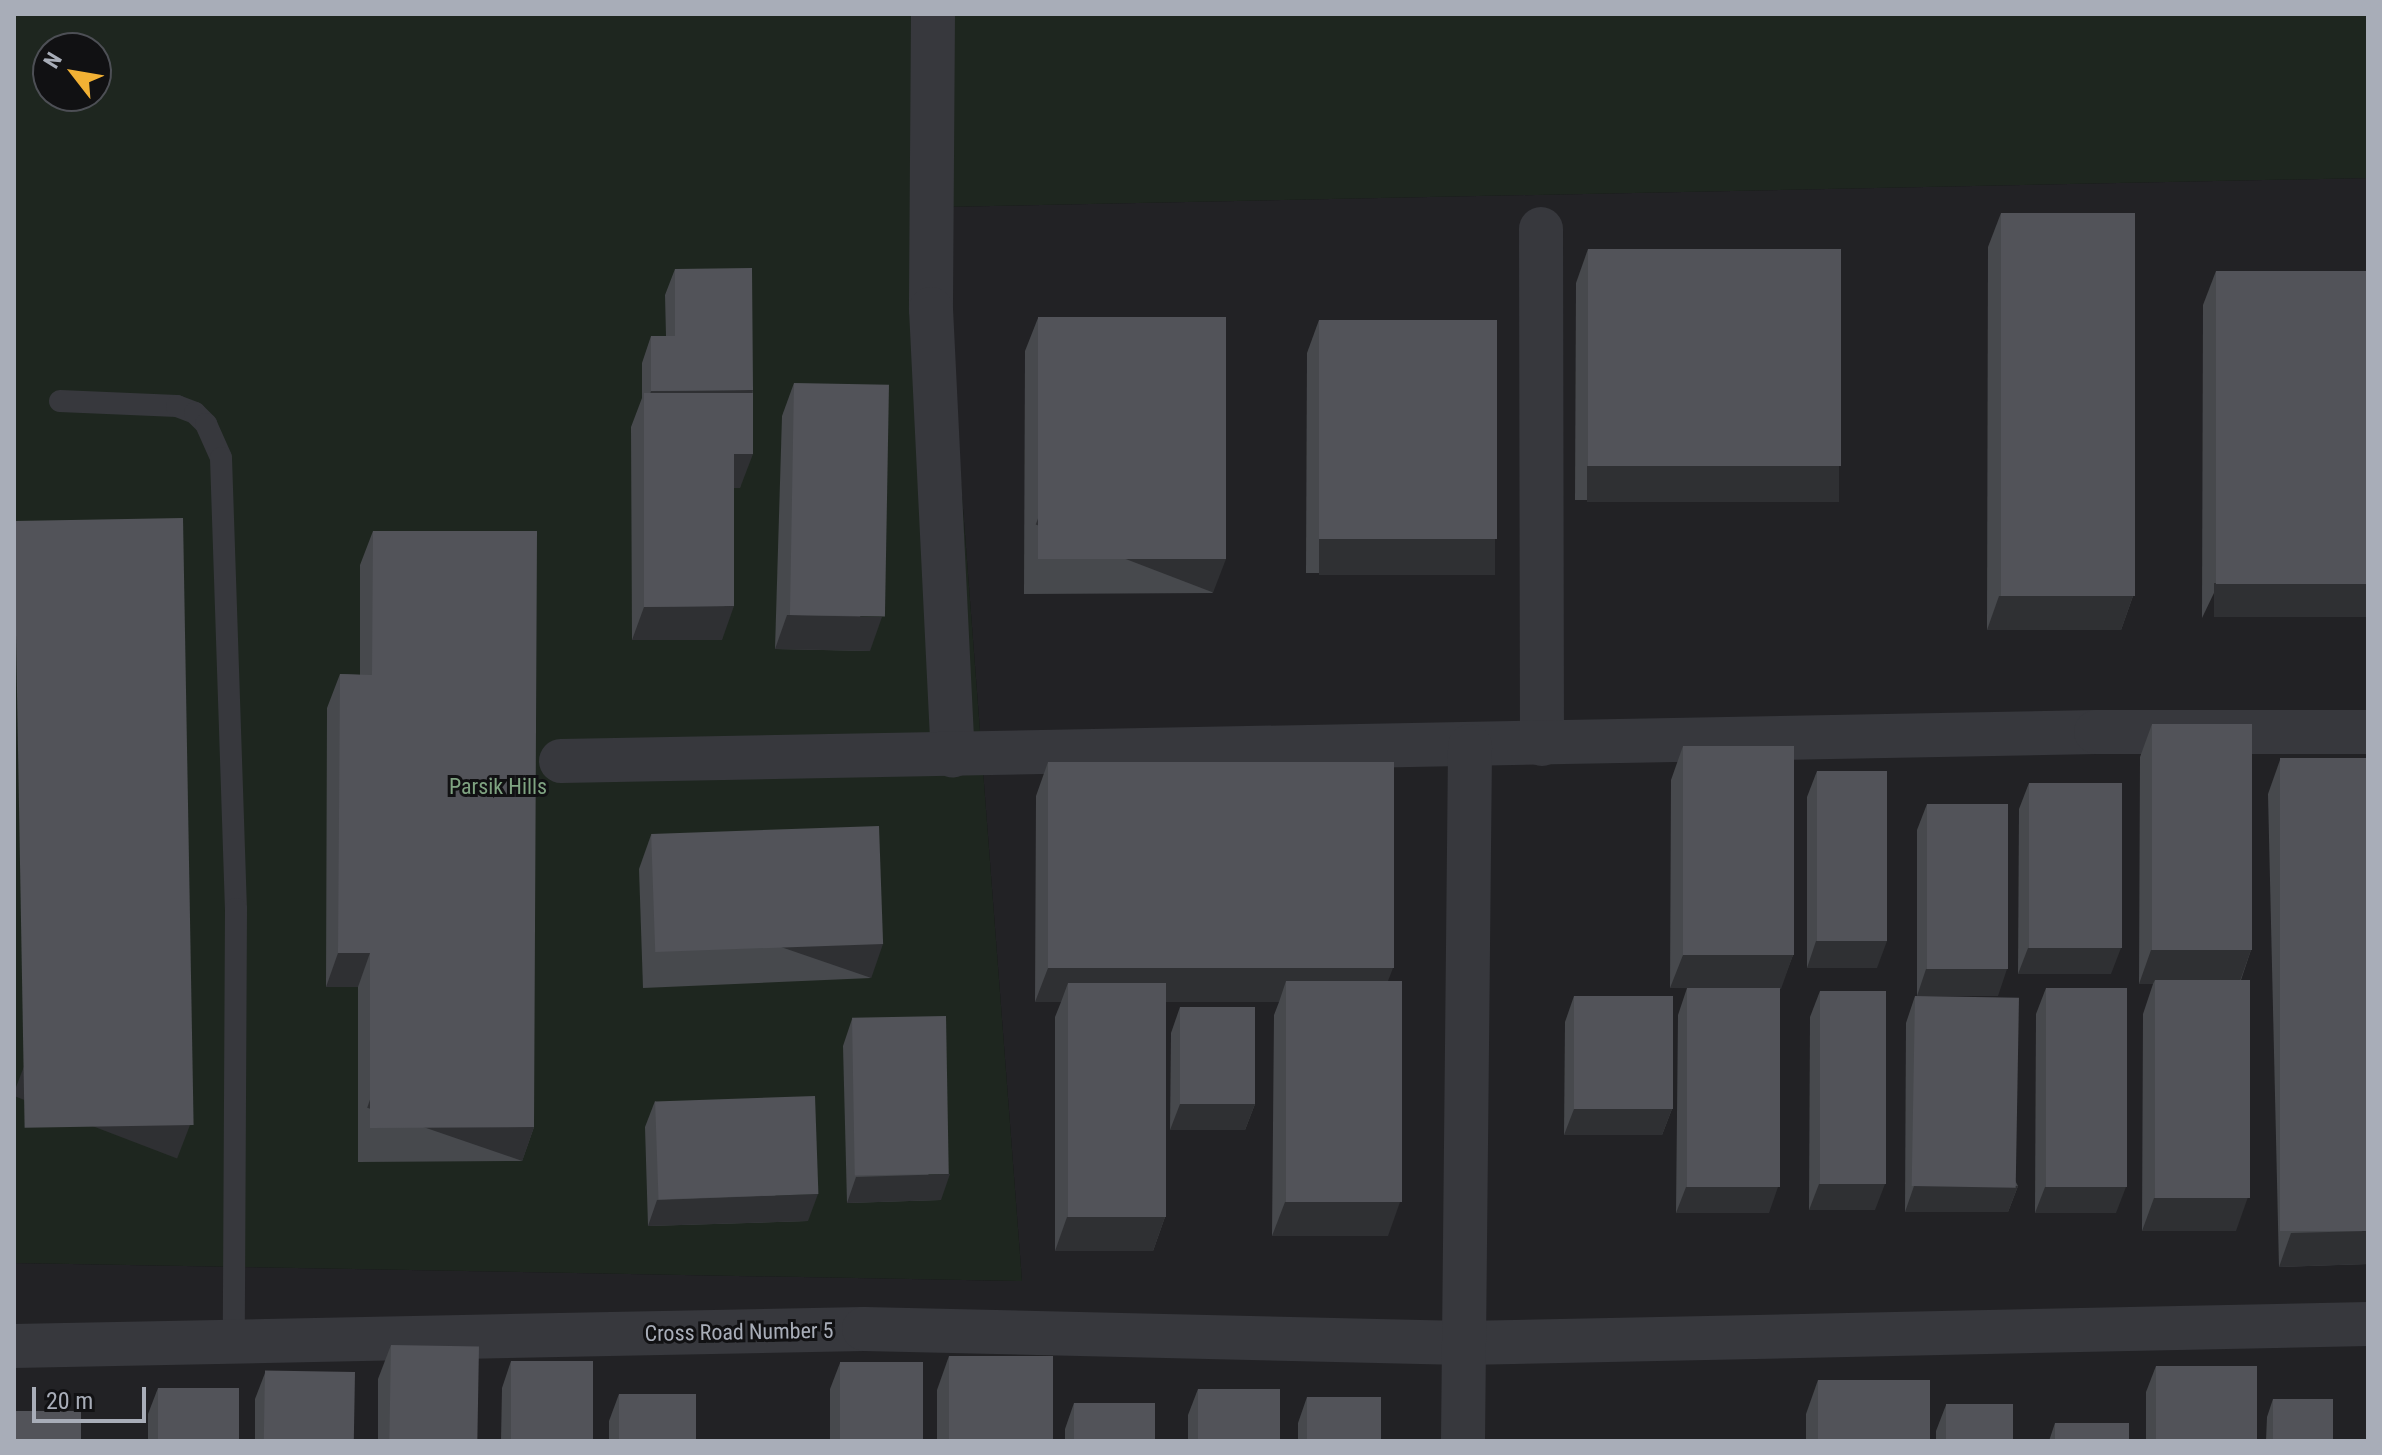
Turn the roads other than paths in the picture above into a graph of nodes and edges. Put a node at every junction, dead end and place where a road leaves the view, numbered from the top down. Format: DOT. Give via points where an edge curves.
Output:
graph roads {
  1 [pos="933,14"];
  2 [pos="1541,229"];
  3 [pos="60,401"];
  4 [pos="2368,732"];
  5 [pos="1542,744"];
  6 [pos="1470,746"];
  7 [pos="953,755"];
  8 [pos="561,761"];
  9 [pos="2368,1324"];
  10 [pos="234,1342"];
  11 [pos="1464,1343"];
  12 [pos="14,1346"];
  13 [pos="1463,1441"];
  1 -- 7 [label="street" via="931,309"];
  2 -- 5 [label="street"];
  3 -- 10 [label="lane" via="177,406 206,424 221,458 236,909"];
  4 -- 5 [label="street"];
  5 -- 6 [label="street"];
  6 -- 7 [label="street"];
  6 -- 11 [label="street"];
  7 -- 8 [label="street"];
  9 -- 11 [label="street, Cross Road Number 5"];
  10 -- 11 [label="street, Cross Road Number 5" via="864,1329"];
  10 -- 12 [label="street, Cross Road Number 5"];
  11 -- 13 [label="street"];
}
